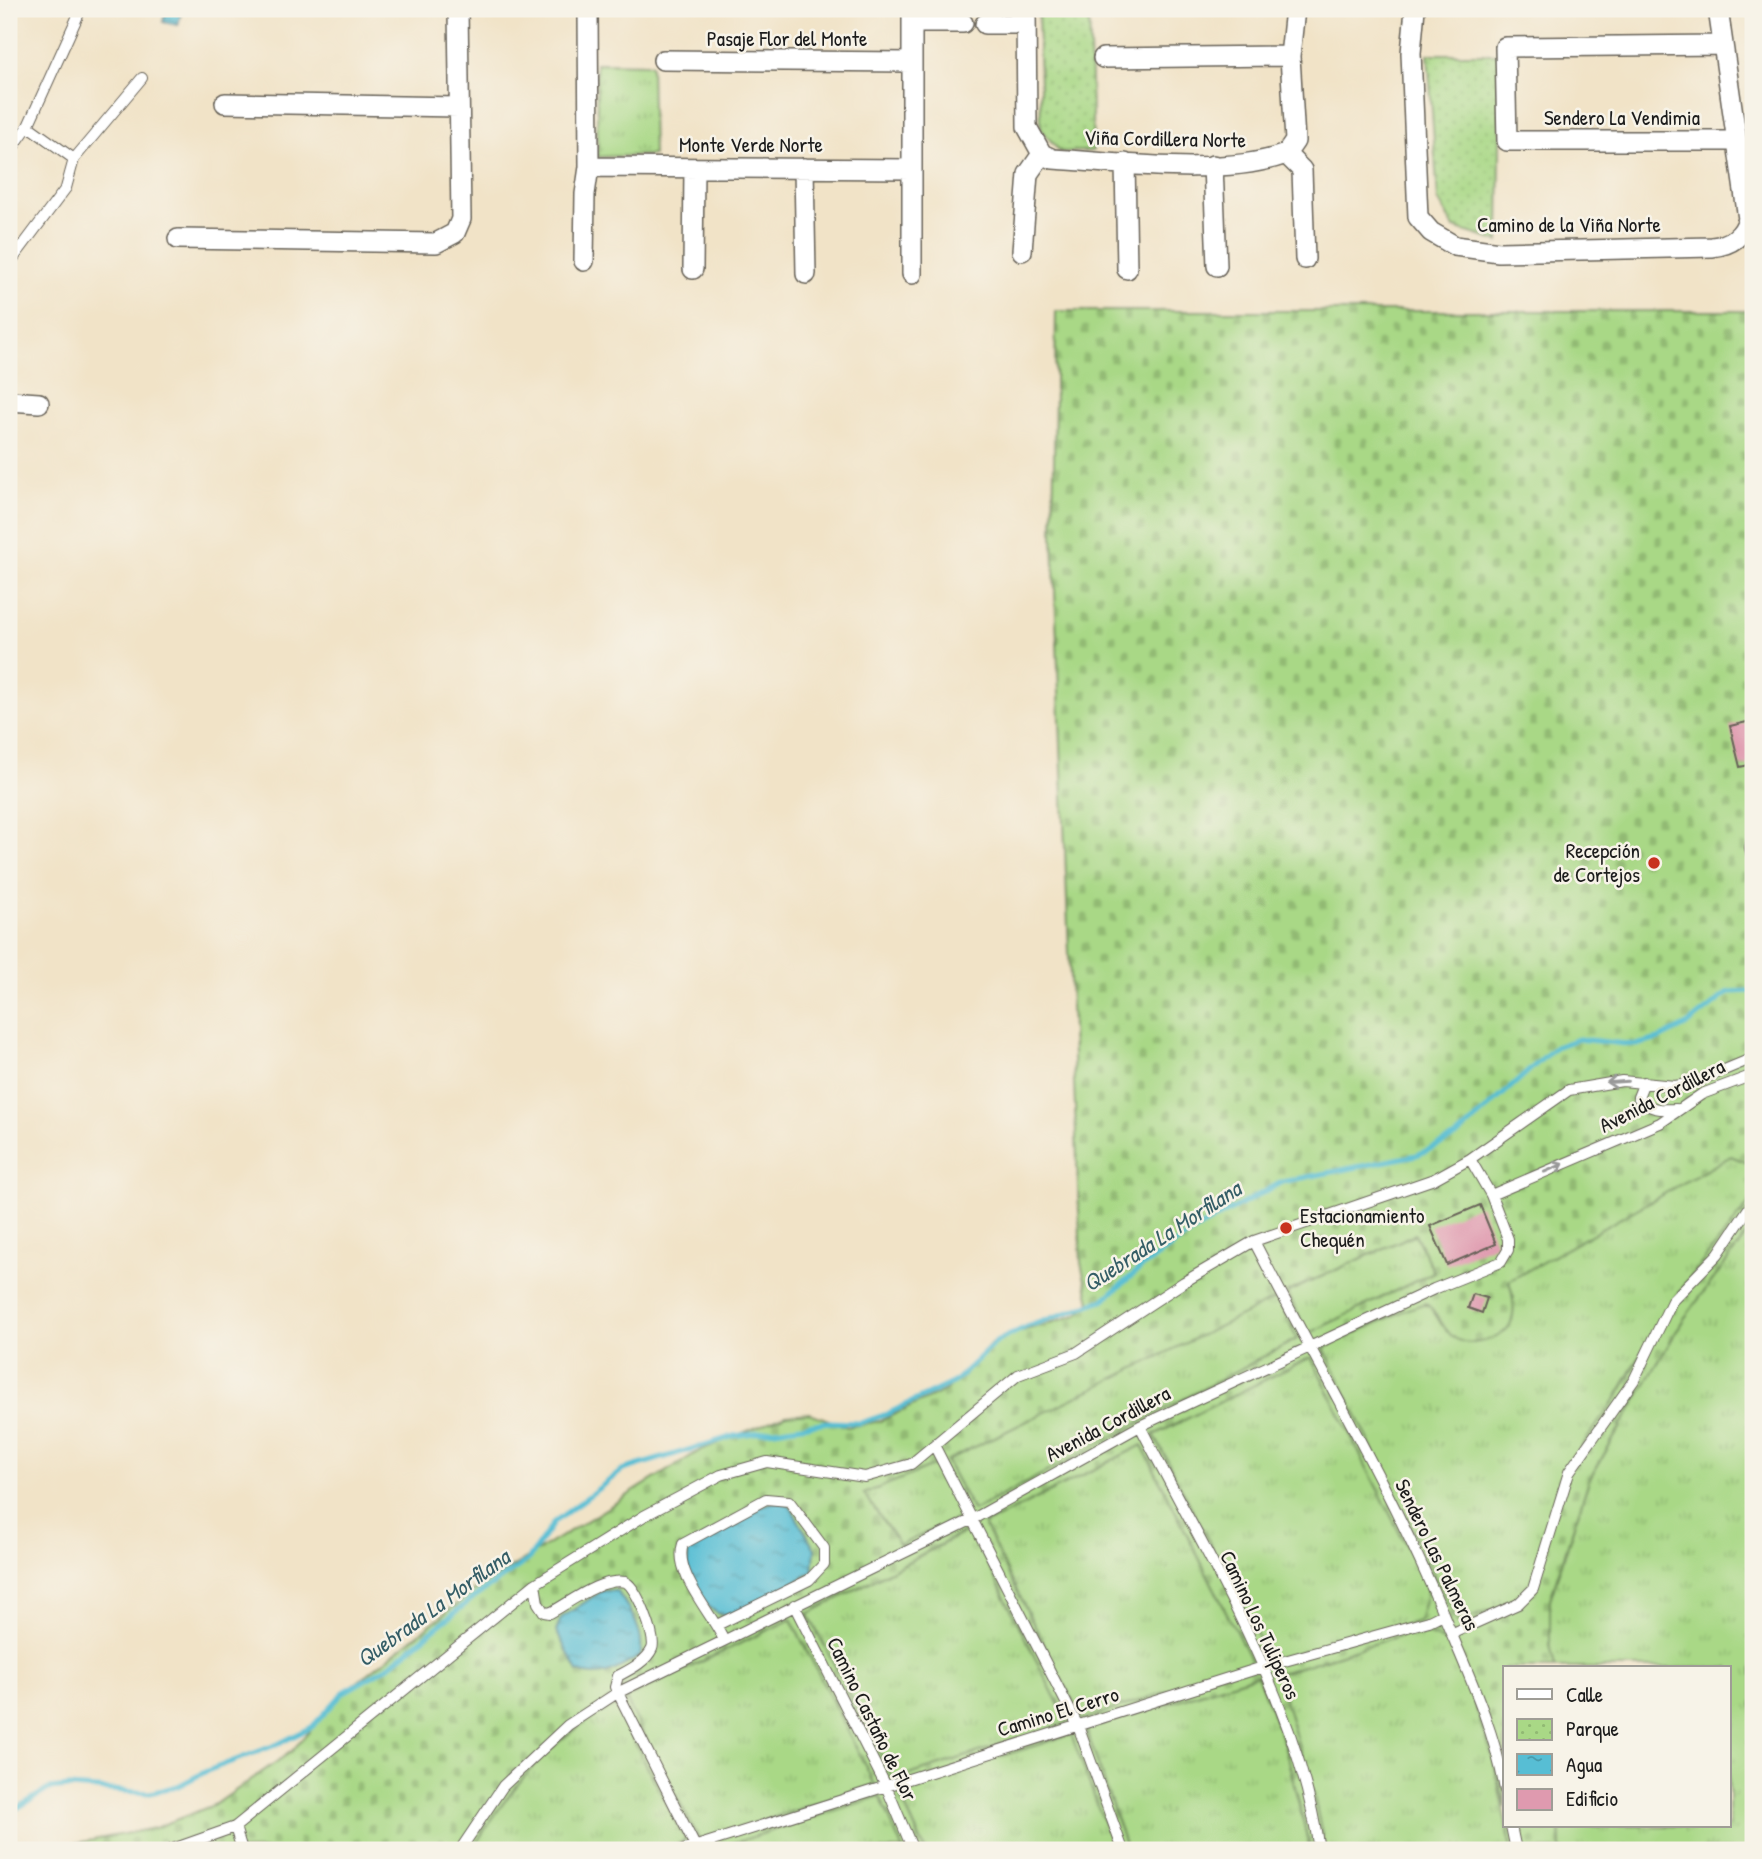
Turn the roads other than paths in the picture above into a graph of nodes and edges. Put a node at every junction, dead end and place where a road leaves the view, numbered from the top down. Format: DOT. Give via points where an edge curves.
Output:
graph roads {
  1 [pos="82,9"];
  2 [pos="458,9"];
  3 [pos="588,9"];
  4 [pos="1295,9"];
  5 [pos="1415,9"];
  6 [pos="1718,9"];
  7 [pos="912,16"];
  8 [pos="1026,16"];
  9 [pos="963,23"];
  10 [pos="985,24"];
  11 [pos="1723,45"];
  12 [pos="1290,56"];
  13 [pos="1103,58"];
  14 [pos="663,60"];
  15 [pos="912,62"];
  16 [pos="142,78"];
  17 [pos="225,103"];
  18 [pos="458,107"];
  19 [pos="28,126"];
  20 [pos="1737,141"];
  21 [pos="9,153"];
  22 [pos="1042,154"];
  23 [pos="1286,154"];
  24 [pos="74,159"];
  25 [pos="1125,163"];
  26 [pos="1213,165"];
  27 [pos="589,167"];
  28 [pos="694,168"];
  29 [pos="804,169"];
  30 [pos="912,169"];
  31 [pos="177,239"];
  32 [pos="1022,251"];
  33 [pos="1306,259"];
  34 [pos="584,261"];
  35 [pos="9,264"];
  36 [pos="1217,266"];
  37 [pos="693,269"];
  38 [pos="1127,269"];
  39 [pos="806,274"];
  40 [pos="912,274"];
  41 [pos="9,401"];
  42 [pos="39,403"];
  43 [pos="1753,835"];
  44 [pos="1753,860"];
  45 [pos="1753,1058"];
  46 [pos="1753,1075"];
  47 [pos="1644,1082"];
  48 [pos="1676,1109"];
  49 [pos="1470,1159"];
  50 [pos="1491,1195"];
  51 [pos="1753,1202"];
  52 [pos="1254,1241"];
  53 [pos="1311,1346"];
  54 [pos="1140,1426"];
  55 [pos="934,1445"];
  56 [pos="973,1519"];
  57 [pos="535,1584"];
  58 [pos="794,1605"];
  59 [pos="1443,1614"];
  60 [pos="717,1625"];
  61 [pos="1453,1633"];
  62 [pos="724,1640"];
  63 [pos="1263,1667"];
  64 [pos="617,1693"];
  65 [pos="1078,1726"];
  66 [pos="1503,1782"];
  67 [pos="886,1786"];
  68 [pos="235,1827"];
  69 [pos="1511,1828"];
  70 [pos="696,1848"];
  71 [pos="170,1850"];
  72 [pos="242,1850"];
  73 [pos="460,1850"];
  74 [pos="684,1850"];
  75 [pos="913,1850"];
  76 [pos="1123,1850"];
  77 [pos="1319,1850"];
  78 [pos="1516,1850"];
  1 -- 19 [label="lane"];
  2 -- 18 [label="street"];
  3 -- 27 [label="street"];
  4 -- 12 [label="street"];
  5 -- 20 [label="street, Camino de la Viña Norte" via="1410,53 1418,217 1431,232 1455,246 1499,252 1712,247 1737,238 1748,219"];
  6 -- 11 [label="street"];
  7 -- 9 [label="street"];
  7 -- 15 [label="street"];
  8 -- 10 [label="street"];
  8 -- 22 [label="street" via="1027,127"];
  11 -- 20 [label="street"];
  11 -- 20 [label="street, Sendero La Vendimia" via="1505,47 1507,141"];
  12 -- 13 [label="street"];
  12 -- 23 [label="street" via="1295,141"];
  14 -- 15 [label="street, Pasaje Flor del Monte"];
  15 -- 30 [label="street"];
  16 -- 24 [label="lane"];
  17 -- 18 [label="street"];
  18 -- 31 [label="street" via="461,219 455,233 443,241 357,244"];
  19 -- 21 [label="lane"];
  19 -- 24 [label="lane"];
  22 -- 25 [label="street, Viña Cordillera Norte" via="1053,159"];
  22 -- 32 [label="street" via="1028,174"];
  23 -- 26 [label="street, Viña Cordillera Norte" via="1263,163"];
  23 -- 33 [label="street" via="1302,170"];
  24 -- 35 [label="lane" via="66,188"];
  25 -- 26 [label="street, Viña Cordillera Norte"];
  25 -- 38 [label="street"];
  26 -- 36 [label="street"];
  27 -- 28 [label="street, Monte Verde Norte"];
  27 -- 34 [label="street"];
  28 -- 29 [label="street, Monte Verde Norte"];
  28 -- 37 [label="street"];
  29 -- 30 [label="street, Monte Verde Norte"];
  29 -- 39 [label="street"];
  30 -- 40 [label="street"];
  41 -- 42 [label="street"];
  43 -- 44 [label="lane"];
  45 -- 47 [label="lane" via="1693,1083"];
  46 -- 48 [label="lane, Avenida Cordillera"];
  47 -- 48 [label="lane" via="1638,1097 1644,1105"];
  47 -- 49 [label="lane, one-way" via="1569,1090"];
  50 -- 48 [label="lane, Avenida Cordillera, one-way" via="1660,1123"];
  49 -- 50 [label="lane"];
  49 -- 52 [label="lane" via="1403,1191"];
  50 -- 53 [label="lane, Avenida Cordillera" via="1508,1239 1501,1262"];
  51 -- 61 [label="lane" via="1718,1254 1672,1301 1634,1380 1569,1472 1534,1589 1518,1604"];
  52 -- 53 [label="lane, Sendero Las Palmeras"];
  52 -- 55 [label="lane" via="1076,1353 1018,1375"];
  53 -- 54 [label="lane, Avenida Cordillera"];
  53 -- 59 [label="lane, Sendero Las Palmeras"];
  54 -- 56 [label="lane, Avenida Cordillera"];
  54 -- 63 [label="lane, Camino Los Tuliperos"];
  55 -- 56 [label="lane"];
  55 -- 57 [label="lane" via="911,1464 876,1476 853,1477 767,1462 734,1469 644,1516"];
  56 -- 58 [label="lane, Avenida Cordillera"];
  56 -- 65 [label="lane"];
  57 -- 64 [label="lane" via="538,1603 550,1613 610,1583 622,1582 632,1588 654,1636 652,1650 615,1681"];
  57 -- 68 [label="lane"];
  58 -- 62 [label="lane, Avenida Cordillera"];
  58 -- 67 [label="lane, Camino Castaño de Flor"];
  59 -- 61 [label="lane, Sendero Las Palmeras"];
  59 -- 63 [label="lane, Camino El Cerro" via="1396,1632"];
  60 -- 60 [label="lane" via="684,1572 678,1557 683,1544 766,1499 789,1501 824,1548 824,1564 809,1580"];
  60 -- 62 [label="lane"];
  61 -- 66 [label="lane, Sendero Las Palmeras" via="1492,1738"];
  62 -- 64 [label="lane, Avenida Cordillera"];
  63 -- 65 [label="lane, Camino El Cerro"];
  63 -- 77 [label="lane, Camino Los Tuliperos" via="1305,1783"];
  64 -- 70 [label="lane"];
  64 -- 73 [label="lane, Avenida Cordillera" via="568,1725 503,1786"];
  65 -- 67 [label="lane, Camino El Cerro"];
  65 -- 76 [label="lane"];
  67 -- 70 [label="lane, Camino El Cerro"];
  67 -- 75 [label="lane, Camino Castaño de Flor"];
  68 -- 71 [label="lane"];
  68 -- 72 [label="lane"];
  69 -- 78 [label="lane"];
  70 -- 74 [label="lane, Camino El Cerro"];
}
